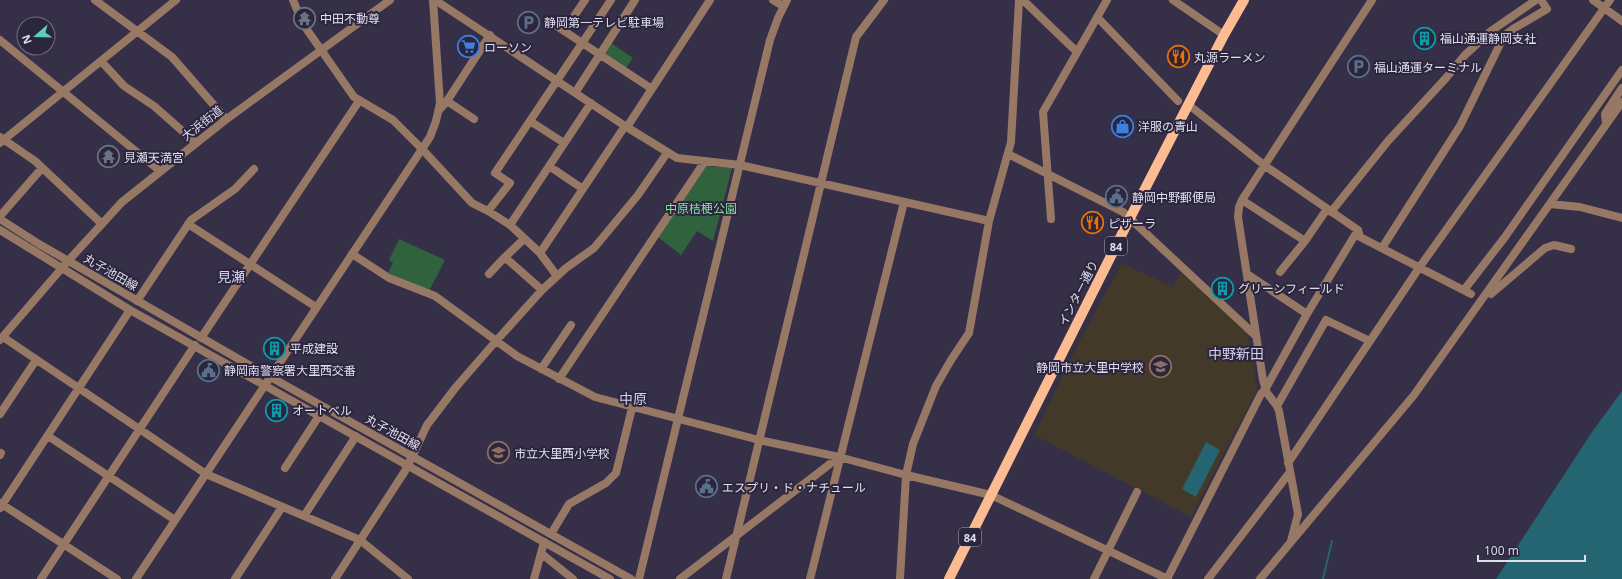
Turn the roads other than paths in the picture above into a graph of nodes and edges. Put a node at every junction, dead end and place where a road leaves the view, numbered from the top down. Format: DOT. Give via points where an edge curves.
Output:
graph roads {
  1 [pos="95,0"];
  2 [pos="176,0"];
  3 [pos="293,0"];
  4 [pos="389,0"];
  5 [pos="434,0"];
  6 [pos="585,0"];
  7 [pos="611,0"];
  8 [pos="635,0"];
  9 [pos="710,0"];
  10 [pos="774,0"];
  11 [pos="884,0"];
  12 [pos="1019,0"];
  13 [pos="1023,0"];
  14 [pos="1108,0"];
  15 [pos="1173,0"];
  16 [pos="1244,0"];
  17 [pos="1372,0"];
  18 [pos="1536,0"];
  19 [pos="1541,0"];
  20 [pos="1593,0"];
  21 [pos="1610,0"];
  22 [pos="785,3"];
  23 [pos="1604,8"];
  24 [pos="1098,17"];
  25 [pos="548,21"];
  26 [pos="1622,21"];
  27 [pos="138,32"];
  28 [pos="564,32"];
  29 [pos="490,35"];
  30 [pos="1224,35"];
  31 [pos="0,40"];
  32 [pos="582,44"];
  33 [pos="321,49"];
  34 [pos="1077,52"];
  35 [pos="600,55"];
  36 [pos="101,61"];
  37 [pos="1622,70"];
  38 [pos="557,80"];
  39 [pos="1622,88"];
  40 [pos="652,89"];
  41 [pos="63,92"];
  42 [pos="575,93"];
  43 [pos="359,101"];
  44 [pos="447,101"];
  45 [pos="1178,102"];
  46 [pos="1622,102"];
  47 [pos="591,103"];
  48 [pos="1189,105"];
  49 [pos="439,110"];
  50 [pos="474,118"];
  51 [pos="226,119"];
  52 [pos="530,121"];
  53 [pos="1606,124"];
  54 [pos="626,127"];
  55 [pos="1,140"];
  56 [pos="196,143"];
  57 [pos="564,143"];
  58 [pos="422,149"];
  59 [pos="666,152"];
  60 [pos="1008,154"];
  61 [pos="705,161"];
  62 [pos="740,165"];
  63 [pos="1264,165"];
  64 [pos="549,166"];
  65 [pos="42,168"];
  66 [pos="254,168"];
  67 [pos="160,171"];
  68 [pos="1048,176"];
  69 [pos="822,184"];
  70 [pos="583,189"];
  71 [pos="1558,194"];
  72 [pos="1242,200"];
  73 [pos="904,202"];
  74 [pos="1550,204"];
  75 [pos="1570,206"];
  76 [pos="1329,210"];
  77 [pos="488,211"];
  78 [pos="0,217"];
  79 [pos="1130,218"];
  80 [pos="1622,218"];
  81 [pos="1050,219"];
  82 [pos="989,221"];
  83 [pos="102,224"];
  84 [pos="188,224"];
  85 [pos="510,225"];
  86 [pos="0,230"];
  87 [pos="1358,230"];
  88 [pos="524,239"];
  89 [pos="1305,241"];
  90 [pos="1382,248"];
  91 [pos="1571,249"];
  92 [pos="540,253"];
  93 [pos="352,254"];
  94 [pos="503,259"];
  95 [pos="65,264"];
  96 [pos="250,265"];
  97 [pos="1419,268"];
  98 [pos="1280,272"];
  99 [pos="489,274"];
  100 [pos="1247,274"];
  101 [pos="557,276"];
  102 [pos="542,290"];
  103 [pos="1483,298"];
  104 [pos="137,301"];
  105 [pos="316,308"];
  106 [pos="130,310"];
  107 [pos="1307,314"];
  108 [pos="571,325"];
  109 [pos="1256,336"];
  110 [pos="202,338"];
  111 [pos="1,339"];
  112 [pos="496,341"];
  113 [pos="1370,341"];
  114 [pos="195,345"];
  115 [pos="36,360"];
  116 [pos="541,369"];
  117 [pos="270,377"];
  118 [pos="559,379"];
  119 [pos="265,385"];
  120 [pos="1266,388"];
  121 [pos="80,389"];
  122 [pos="1277,406"];
  123 [pos="632,408"];
  124 [pos="0,414"];
  125 [pos="319,416"];
  126 [pos="677,418"];
  127 [pos="140,429"];
  128 [pos="48,436"];
  129 [pos="356,436"];
  130 [pos="759,440"];
  131 [pos="839,457"];
  132 [pos="410,461"];
  133 [pos="1288,463"];
  134 [pos="285,468"];
  135 [pos="1290,472"];
  136 [pos="206,474"];
  137 [pos="906,475"];
  138 [pos="110,476"];
  139 [pos="1137,492"];
  140 [pos="992,495"];
  141 [pos="1,505"];
  142 [pos="282,508"];
  143 [pos="304,516"];
  144 [pos="175,520"];
  145 [pos="551,534"];
  146 [pos="736,536"];
  147 [pos="360,540"];
  148 [pos="544,542"];
  149 [pos="1290,543"];
  150 [pos="65,544"];
  151 [pos="1108,550"];
  152 [pos="542,554"];
  153 [pos="41,579"];
  154 [pos="117,579"];
  155 [pos="136,579"];
  156 [pos="235,579"];
  157 [pos="335,579"];
  158 [pos="408,579"];
  159 [pos="534,579"];
  160 [pos="573,579"];
  161 [pos="610,579"];
  162 [pos="631,579"];
  163 [pos="639,579"];
  164 [pos="680,579"];
  165 [pos="726,579"];
  166 [pos="810,579"];
  167 [pos="900,579"];
  168 [pos="949,579"];
  169 [pos="1094,579"];
  170 [pos="1168,579"];
  171 [pos="1208,579"];
  172 [pos="1260,579"];
  1 -- 27 [label="street"];
  2 -- 27 [label="street"];
  3 -- 33 [label="street" via="303,24"];
  4 -- 33 [label="street, 大浜街道"];
  5 -- 29 [label="street"];
  5 -- 49 [label="street"];
  6 -- 28 [label="street"];
  7 -- 32 [label="street"];
  8 -- 35 [label="street"];
  9 -- 40 [label="street"];
  10 -- 22 [label="street"];
  11 -- 69 [label="street" via="856,37"];
  12 -- 60 [label="street" via="1011,142"];
  13 -- 34 [label="street"];
  14 -- 24 [label="street"];
  15 -- 30 [label="street"];
  16 -- 30 [label="main road, インター通り / 84"];
  17 -- 63 [label="street"];
  18 -- 76 [label="street" via="1491,31 1465,55"];
  19 -- 90 [label="street" via="1546,8 1504,36 1460,126"];
  20 -- 23 [label="street"];
  21 -- 23 [label="street"];
  22 -- 62 [label="street" via="770,40"];
  23 -- 26 [label="street"];
  23 -- 97 [label="street"];
  24 -- 34 [label="street"];
  24 -- 45 [label="street"];
  25 -- 28 [label="street"];
  27 -- 36 [label="street"];
  27 -- 51 [label="street" via="172,57"];
  28 -- 32 [label="street"];
  29 -- 38 [label="street"];
  29 -- 44 [label="street"];
  30 -- 48 [label="main road, インター通り / 84"];
  31 -- 41 [label="street"];
  32 -- 35 [label="street"];
  32 -- 38 [label="street"];
  33 -- 43 [label="street" via="347,88"];
  33 -- 51 [label="street, 大浜街道"];
  34 -- 68 [label="street" via="1043,112"];
  35 -- 40 [label="street"];
  35 -- 42 [label="street"];
  36 -- 41 [label="street"];
  36 -- 56 [label="street" via="124,86 154,106"];
  37 -- 97 [label="street" via="1468,292"];
  38 -- 42 [label="street"];
  38 -- 52 [label="street"];
  39 -- 53 [label="street" via="1605,114"];
  40 -- 54 [label="street"];
  41 -- 55 [label="street"];
  41 -- 67 [label="street"];
  42 -- 47 [label="street"];
  43 -- 58 [label="street" via="393,120"];
  43 -- 96 [label="street"];
  44 -- 49 [label="street"];
  44 -- 50 [label="street"];
  46 -- 53 [label="street"];
  47 -- 54 [label="street"];
  47 -- 57 [label="street"];
  48 -- 63 [label="street"];
  48 -- 79 [label="main road, インター通り / 84"];
  49 -- 58 [label="street" via="433,129"];
  51 -- 56 [label="street, 大浜街道"];
  52 -- 57 [label="street"];
  52 -- 77 [label="street" via="495,173 510,183"];
  53 -- 71 [label="street"];
  54 -- 59 [label="street"];
  54 -- 70 [label="street"];
  55 -- 65 [label="street"];
  56 -- 67 [label="street, 大浜街道"];
  57 -- 64 [label="street"];
  58 -- 77 [label="street" via="472,203"];
  58 -- 93 [label="street"];
  59 -- 61 [label="street" via="677,158"];
  59 -- 101 [label="street" via="638,195 594,248"];
  60 -- 68 [label="street"];
  60 -- 82 [label="street"];
  61 -- 62 [label="street"];
  61 -- 118 [label="street"];
  62 -- 69 [label="street"];
  62 -- 126 [label="street"];
  63 -- 72 [label="street"];
  63 -- 76 [label="street"];
  64 -- 70 [label="street"];
  64 -- 85 [label="street"];
  65 -- 78 [label="street"];
  65 -- 83 [label="street"];
  66 -- 84 [label="street" via="235,189"];
  67 -- 83 [label="street, 大浜街道" via="122,202"];
  68 -- 79 [label="street" via="1123,212"];
  68 -- 81 [label="street"];
  69 -- 73 [label="street"];
  69 -- 130 [label="street"];
  70 -- 92 [label="street"];
  71 -- 74 [label="street"];
  71 -- 75 [label="street"];
  72 -- 89 [label="street"];
  72 -- 100 [label="street" via="1238,217"];
  73 -- 82 [label="street"];
  73 -- 131 [label="street"];
  74 -- 75 [label="street"];
  74 -- 103 [label="street"];
  75 -- 80 [label="street"];
  76 -- 87 [label="street"];
  76 -- 89 [label="street"];
  77 -- 85 [label="street"];
  78 -- 95 [label="street, 丸子池田線"];
  79 -- 109 [label="street"];
  79 -- 140 [label="main road, インター通り / 84"];
  82 -- 137 [label="street" via="969,333 936,386 913,444"];
  83 -- 95 [label="street, 大浜街道"];
  84 -- 96 [label="street"];
  84 -- 104 [label="street"];
  85 -- 88 [label="street"];
  86 -- 95 [label="street, 丸子池田線"];
  87 -- 90 [label="street" via="1360,237"];
  87 -- 107 [label="street"];
  88 -- 92 [label="street"];
  88 -- 94 [label="street"];
  89 -- 98 [label="street"];
  90 -- 97 [label="street"];
  91 -- 103 [label="street" via="1554,245 1545,248"];
  92 -- 101 [label="street"];
  93 -- 105 [label="street"];
  93 -- 112 [label="street" via="389,278 435,296"];
  94 -- 99 [label="street"];
  94 -- 102 [label="street" via="508,260"];
  95 -- 104 [label="street, 丸子池田線"];
  95 -- 106 [label="street, 丸子池田線"];
  95 -- 111 [label="street, 大浜街道"];
  96 -- 105 [label="street"];
  96 -- 110 [label="street"];
  97 -- 113 [label="street"];
  100 -- 107 [label="street"];
  100 -- 109 [label="street"];
  101 -- 102 [label="street"];
  102 -- 112 [label="street"];
  103 -- 149 [label="street" via="1414,395"];
  104 -- 110 [label="street, 丸子池田線"];
  105 -- 117 [label="street"];
  106 -- 114 [label="street, 丸子池田線"];
  106 -- 121 [label="street"];
  107 -- 120 [label="street"];
  108 -- 116 [label="street"];
  109 -- 120 [label="street"];
  110 -- 117 [label="street, 丸子池田線"];
  111 -- 115 [label="street"];
  112 -- 116 [label="street"];
  112 -- 132 [label="street" via="427,425"];
  113 -- 122 [label="street" via="1326,320"];
  113 -- 133 [label="street"];
  114 -- 119 [label="street, 丸子池田線"];
  114 -- 127 [label="street"];
  115 -- 121 [label="street"];
  115 -- 124 [label="street"];
  116 -- 118 [label="street"];
  117 -- 119 [label="street"];
  117 -- 132 [label="street, 丸子池田線"];
  118 -- 123 [label="street" via="595,397"];
  119 -- 125 [label="street, 丸子池田線"];
  119 -- 136 [label="street"];
  120 -- 122 [label="street"];
  120 -- 170 [label="street"];
  121 -- 127 [label="street"];
  121 -- 128 [label="street"];
  122 -- 133 [label="street"];
  123 -- 126 [label="street"];
  123 -- 145 [label="street" via="616,473 606,483 569,504"];
  125 -- 129 [label="street, 丸子池田線"];
  125 -- 134 [label="street"];
  126 -- 130 [label="street"];
  126 -- 163 [label="street"];
  127 -- 136 [label="street"];
  127 -- 138 [label="street"];
  128 -- 138 [label="street"];
  128 -- 141 [label="street"];
  129 -- 132 [label="street, 丸子池田線"];
  129 -- 143 [label="street"];
  130 -- 131 [label="street"];
  130 -- 146 [label="street"];
  131 -- 137 [label="street"];
  131 -- 146 [label="street"];
  131 -- 166 [label="street"];
  132 -- 145 [label="street, 丸子池田線"];
  132 -- 147 [label="street"];
  132 -- 148 [label="street, 丸子池田線"];
  133 -- 135 [label="street"];
  135 -- 149 [label="street" via="1298,514"];
  135 -- 171 [label="street"];
  136 -- 142 [label="street"];
  136 -- 144 [label="street"];
  137 -- 140 [label="street"];
  137 -- 167 [label="street"];
  138 -- 144 [label="street"];
  138 -- 150 [label="street"];
  139 -- 151 [label="street"];
  140 -- 151 [label="street"];
  140 -- 168 [label="main road, インター通り / 84"];
  141 -- 150 [label="street"];
  142 -- 143 [label="street"];
  142 -- 156 [label="street"];
  143 -- 147 [label="street"];
  144 -- 155 [label="street"];
  145 -- 162 [label="street, 丸子池田線"];
  146 -- 164 [label="street"];
  146 -- 165 [label="street"];
  147 -- 157 [label="street"];
  147 -- 158 [label="street"];
  148 -- 152 [label="street"];
  148 -- 161 [label="street, 丸子池田線"];
  149 -- 172 [label="street"];
  150 -- 153 [label="street"];
  150 -- 154 [label="street"];
  151 -- 169 [label="street"];
  151 -- 170 [label="street"];
  152 -- 159 [label="street"];
  152 -- 160 [label="street"];
}
